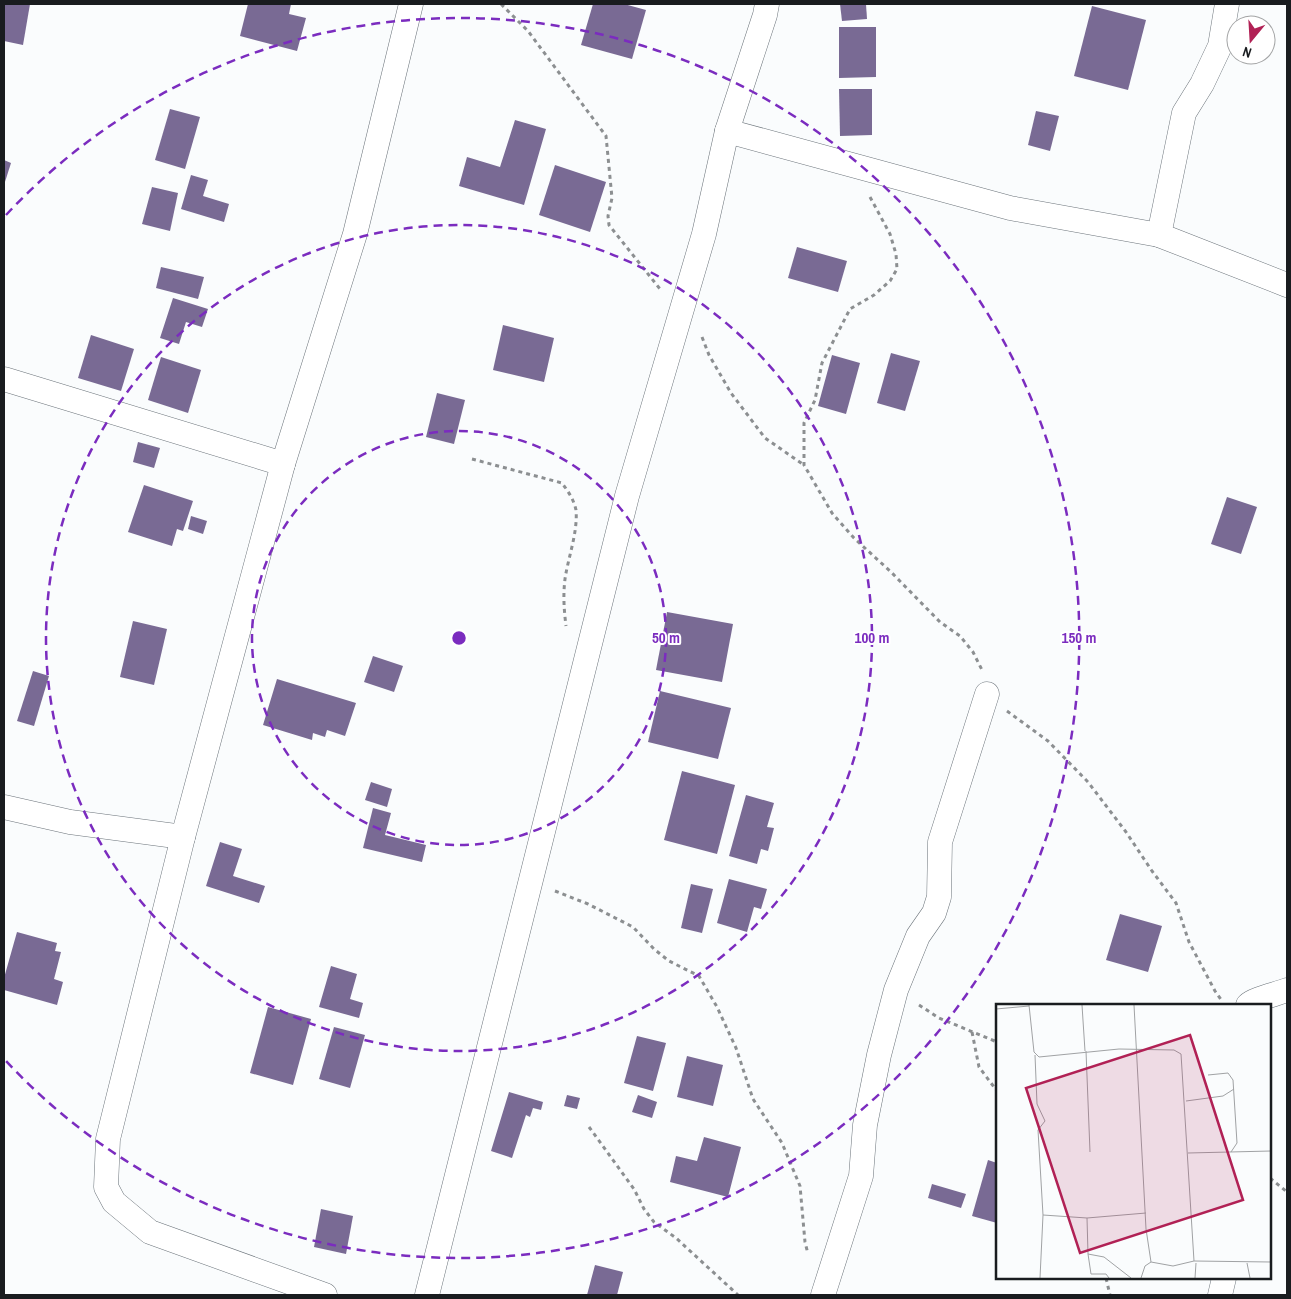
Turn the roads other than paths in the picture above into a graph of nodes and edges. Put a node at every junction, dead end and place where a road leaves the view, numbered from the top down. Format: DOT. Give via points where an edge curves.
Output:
graph roads {
  1 [pos="411,4"];
  2 [pos="767,4"];
  3 [pos="1227,4"];
  4 [pos="727,131"];
  5 [pos="1159,235"];
  6 [pos="1287,285"];
  7 [pos="4,379"];
  8 [pos="283,464"];
  9 [pos="987,694"];
  10 [pos="4,807"];
  11 [pos="183,837"];
  12 [pos="1287,990"];
  13 [pos="1249,1004"];
  14 [pos="1224,1279"];
  15 [pos="325,1295"];
  16 [pos="426,1295"];
  17 [pos="823,1295"];
  18 [pos="1220,1295"];
  1 -- 8 [label="street" via="356,234"];
  2 -- 4 [label="street"];
  3 -- 5 [label="street" via="1220,46 1184,113"];
  4 -- 5 [label="street" via="1010,208"];
  4 -- 16 [label="street" via="704,234 627,496"];
  5 -- 6 [label="street"];
  7 -- 8 [label="street"];
  8 -- 11 [label="street"];
  9 -- 17 [label="street" via="940,842 939,897 934,913 918,936 896,990 865,1126 861,1176"];
  10 -- 11 [label="street" via="70,822"];
  11 -- 15 [label="street" via="108,1139 106,1186 114,1202 150,1232"];
  12 -- 13 [label="street"];
  14 -- 18 [label="street"];
}
